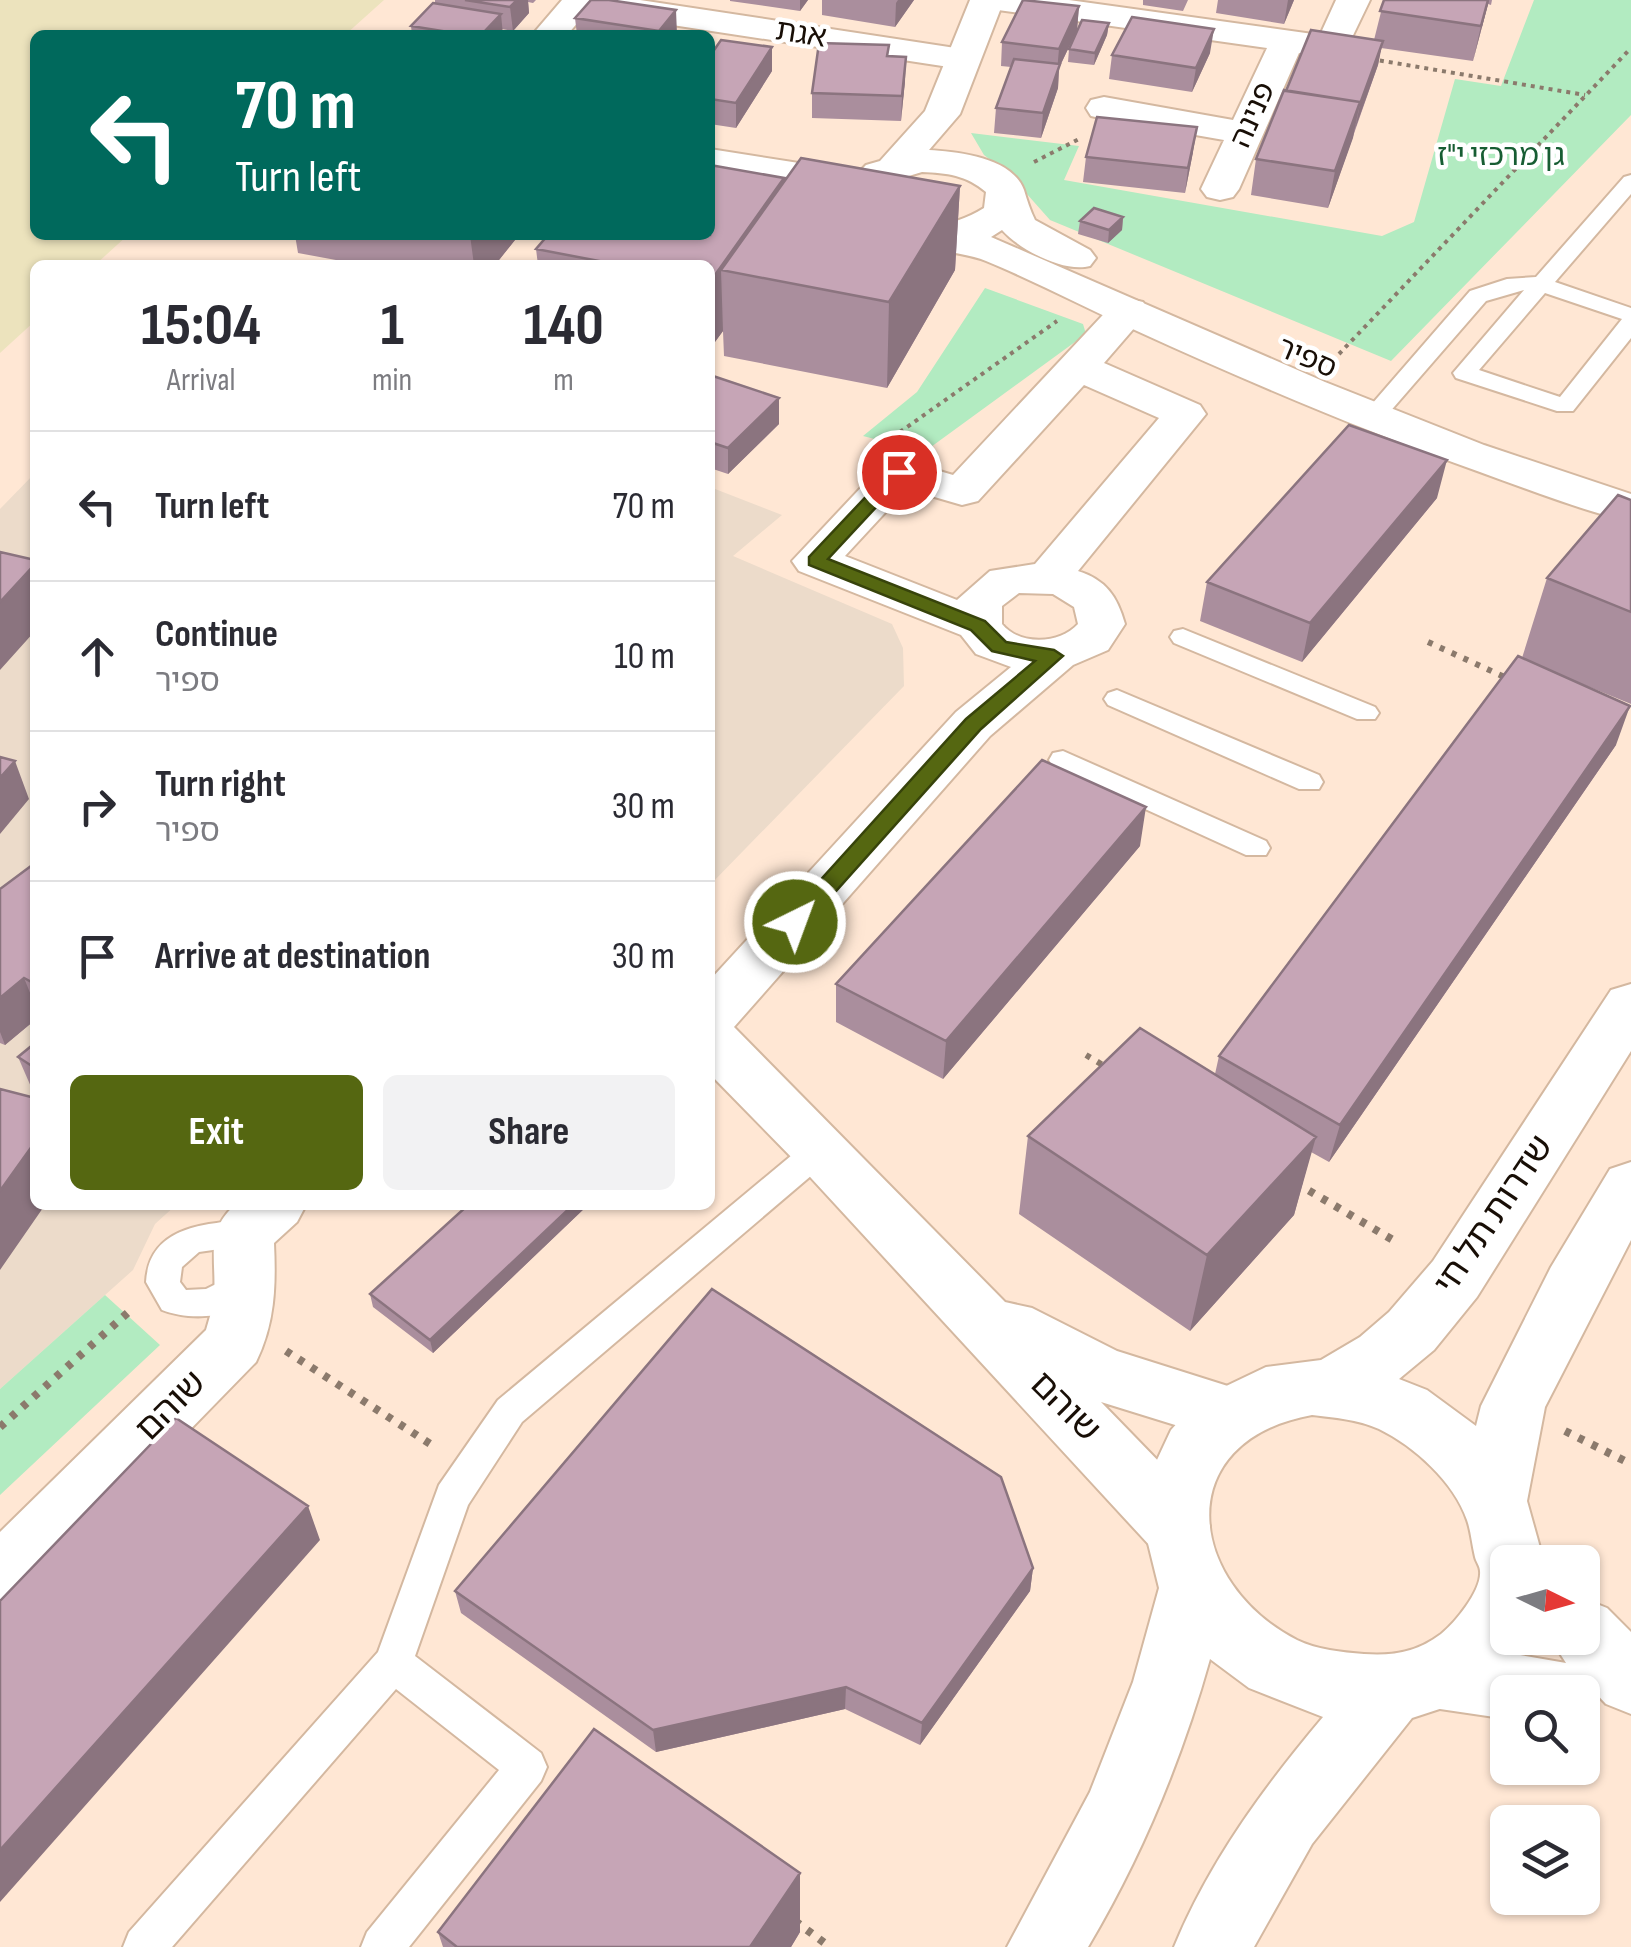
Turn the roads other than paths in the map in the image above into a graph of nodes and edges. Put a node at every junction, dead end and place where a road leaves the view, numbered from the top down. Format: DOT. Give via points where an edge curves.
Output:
graph roads {
  1 [pos="580,0"];
  2 [pos="987,0"];
  3 [pos="998,0"];
  4 [pos="1354,0"];
  5 [pos="553,30"];
  6 [pos="1286,41"];
  7 [pos="962,59"];
  8 [pos="1104,108"];
  9 [pos="942,114"];
  10 [pos="1245,133"];
  11 [pos="715,161"];
  12 [pos="896,166"];
  13 [pos="970,166"];
  14 [pos="1631,182"];
  15 [pos="864,184"];
  16 [pos="1220,188"];
  17 [pos="1007,200"];
  18 [pos="926,237"];
  19 [pos="1538,283"];
  20 [pos="1129,311"];
  21 [pos="1631,315"];
  22 [pos="1631,323"];
  23 [pos="1078,367"];
  24 [pos="1383,406"];
  25 [pos="1631,480"];
  26 [pos="1631,509"];
  27 [pos="1048,578"];
  28 [pos="988,636"];
  29 [pos="1183,637"];
  30 [pos="1054,656"];
  31 [pos="1117,698"];
  32 [pos="1366,713"];
  33 [pos="1063,760"];
  34 [pos="1309,782"];
  35 [pos="1256,848"];
  36 [pos="715,980"];
  37 [pos="1631,1006"];
  38 [pos="715,1011"];
  39 [pos="715,1043"];
  40 [pos="821,1148"];
  41 [pos="1629,1194"];
  42 [pos="251,1261"];
  43 [pos="953,1289"];
  44 [pos="1322,1389"];
  45 [pos="1230,1414"];
  46 [pos="1506,1545"];
  47 [pos="1509,1545"];
  48 [pos="1185,1556"];
  49 [pos="0,1578"];
  50 [pos="1490,1630"];
  51 [pos="1600,1649"];
  52 [pos="393,1663"];
  53 [pos="1631,1680"];
  54 [pos="1415,1682"];
  55 [pos="1490,1687"];
  56 [pos="1600,1706"];
  57 [pos="1631,1715"];
  58 [pos="144,1947"];
  59 [pos="382,1947"];
  60 [pos="1045,1947"];
  61 [pos="1212,1947"];
  1 -- 5 [label="street, אגת"];
  1 -- 7 [label="street, אגת"];
  2 -- 7 [label="street"];
  3 -- 6 [label="street, פנינה"];
  4 -- 6 [label="street, פנינה" via="1332,48"];
  6 -- 10 [label="street, פנינה"];
  7 -- 9 [label="street"];
  8 -- 10 [label="street"];
  9 -- 12 [label="street"];
  9 -- 13 [label="street, ספיר" via="945,137"];
  10 -- 16 [label="street, פנינה"];
  11 -- 15 [label="street"];
  12 -- 13 [label="street"];
  12 -- 15 [label="street"];
  13 -- 17 [label="street, ספיר" via="997,181"];
  14 -- 19 [label="lane"];
  15 -- 18 [label="street, ספיר" via="859,195 869,218"];
  17 -- 18 [label="street" via="992,224"];
  17 -- 24 [label="street, ספיר" via="1019,227 1066,254"];
  18 -- 20 [label="street, ספיר" via="998,252"];
  19 -- 21 [label="lane"];
  19 -- 22 [label="lane" via="1464,373 1565,406"];
  19 -- 24 [label="lane" via="1478,296"];
  20 -- 23 [label="street"];
  20 -- 24 [label="street, ספיר"];
  23 -- 27 [label="street" via="1185,414"];
  23 -- 28 [label="street" via="962,492 899,472 816,561"];
  24 -- 25 [label="street, ספיר"];
  24 -- 26 [label="street, ספיר" via="1468,455"];
  27 -- 28 [label="street" via="990,590 979,602"];
  27 -- 30 [label="street" via="1092,598 1101,618 1089,642"];
  28 -- 30 [label="street" via="1015,653"];
  28 -- 36 [label="street" via="960,713"];
  29 -- 32 [label="lane"];
  30 -- 38 [label="street" via="974,724"];
  31 -- 34 [label="lane"];
  33 -- 35 [label="lane"];
  37 -- 44 [label="street, שדרות תל חי" via="1426,1316 1378,1363"];
  39 -- 40 [label="street, שוהם"];
  40 -- 43 [label="street, שוהם"];
  40 -- 52 [label="lane" via="510,1410 452,1497"];
  41 -- 47 [label="street" via="1573,1285 1513,1406"];
  42 -- 42 [label="lane" via="202,1304 185,1304 162,1289 160,1273 175,1250 198,1238"];
  42 -- 49 [label="street, שוהם" via="234,1343"];
  43 -- 45 [label="street, שוהם" via="1100,1374"];
  43 -- 48 [label="street, שוהם"];
  44 -- 45 [label="street" via="1266,1396"];
  44 -- 46 [label="street" via="1366,1395 1424,1420 1460,1450"];
  45 -- 48 [label="street" via="1185,1467 1178,1495"];
  48 -- 54 [label="street" via="1226,1630 1268,1663 1337,1688"];
  48 -- 60 [label="street" via="1170,1681 1092,1872"];
  50 -- 54 [label="street" via="1478,1648"];
  51 -- 53 [label="street"];
  52 -- 58 [label="lane"];
  52 -- 59 [label="lane" via="527,1767"];
  54 -- 55 [label="street"];
  54 -- 61 [label="street" via="1286,1818"];
  56 -- 57 [label="street"];
}
